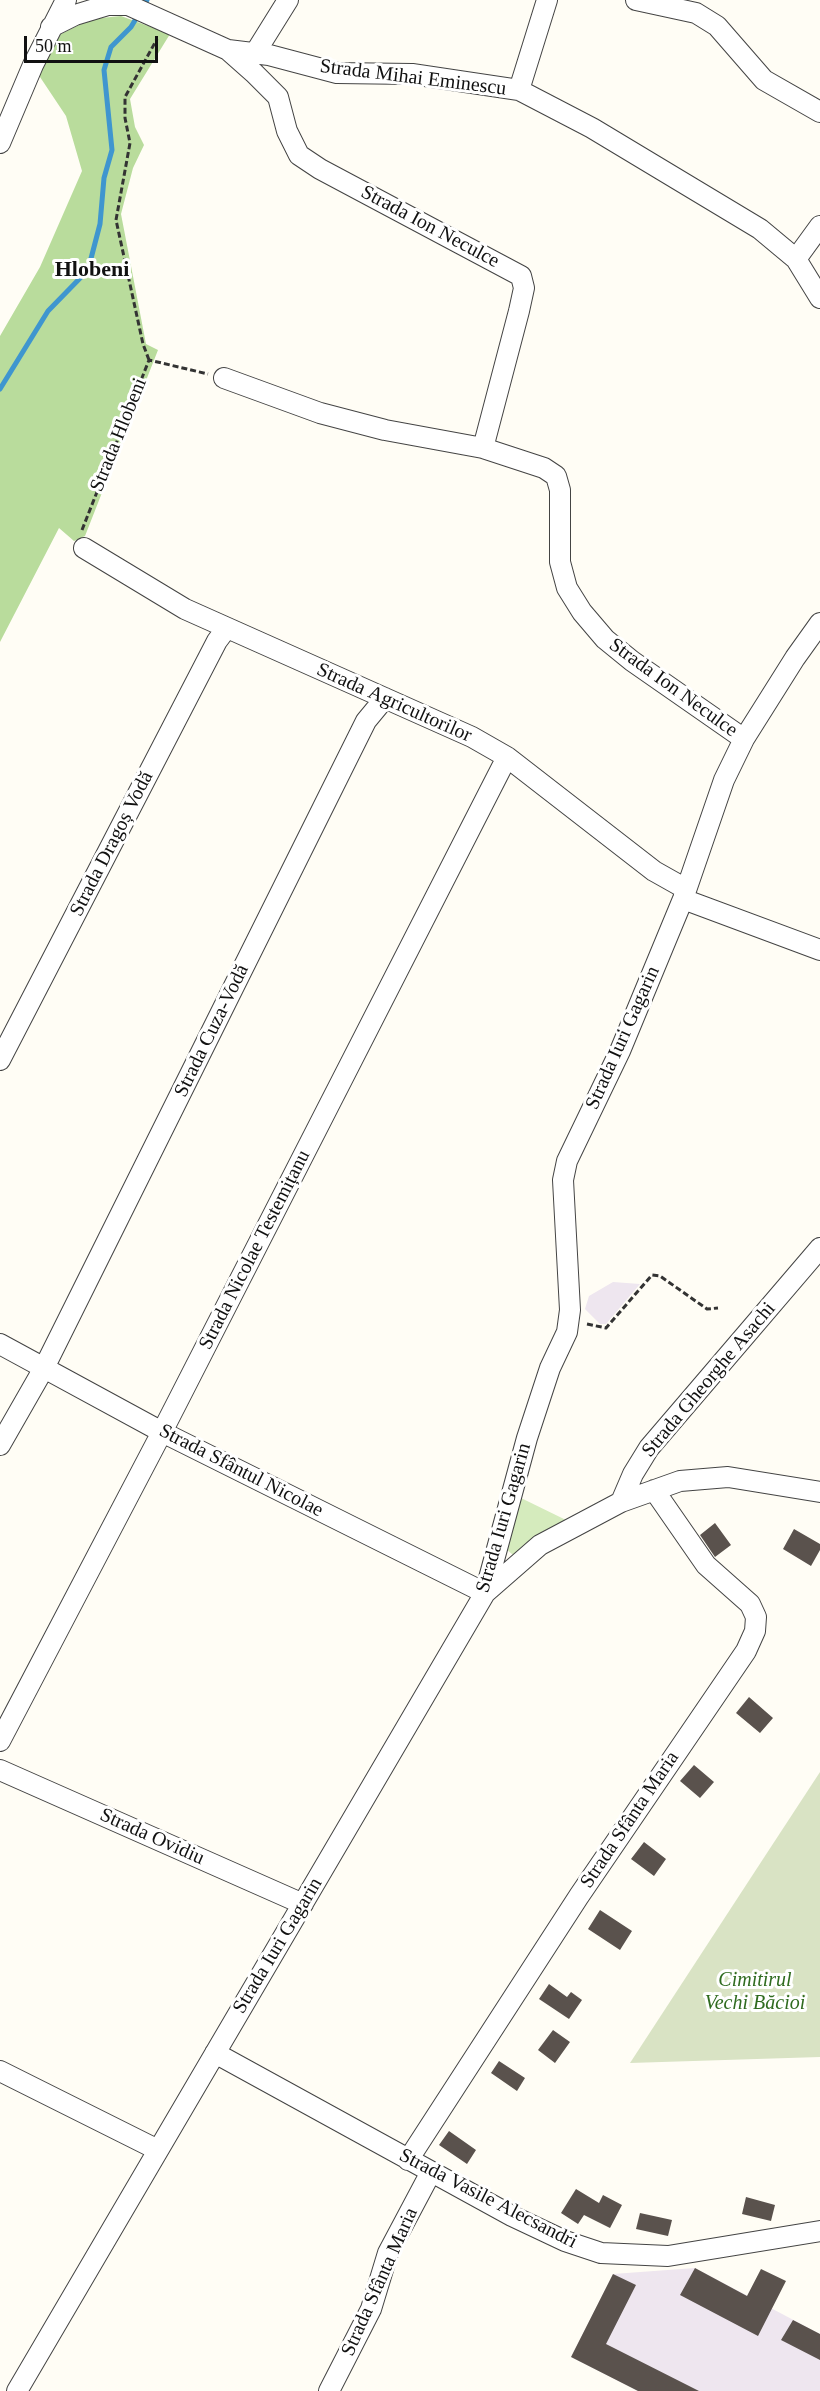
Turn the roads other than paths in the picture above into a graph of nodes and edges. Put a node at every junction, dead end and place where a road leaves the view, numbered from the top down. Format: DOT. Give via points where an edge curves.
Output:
graph roads {
  1 [pos="66,0"];
  2 [pos="288,0"];
  3 [pos="547,0"];
  4 [pos="636,0"];
  5 [pos="127,4"];
  6 [pos="51,27"];
  7 [pos="228,50"];
  8 [pos="255,53"];
  9 [pos="284,59"];
  10 [pos="519,90"];
  11 [pos="278,97"];
  12 [pos="820,112"];
  13 [pos="0,143"];
  14 [pos="820,226"];
  15 [pos="796,260"];
  16 [pos="820,298"];
  17 [pos="224,378"];
  18 [pos="483,448"];
  19 [pos="84,548"];
  20 [pos="820,623"];
  21 [pos="226,629"];
  22 [pos="385,698"];
  23 [pos="744,740"];
  24 [pos="507,757"];
  25 [pos="684,894"];
  26 [pos="820,950"];
  27 [pos="0,1060"];
  28 [pos="820,1248"];
  29 [pos="0,1344"];
  30 [pos="44,1368"];
  31 [pos="162,1432"];
  32 [pos="0,1445"];
  33 [pos="654,1490"];
  34 [pos="820,1492"];
  35 [pos="621,1502"];
  36 [pos="484,1593"];
  37 [pos="0,1741"];
  38 [pos="0,1770"];
  39 [pos="303,1904"];
  40 [pos="214,2053"];
  41 [pos="0,2072"];
  42 [pos="158,2150"];
  43 [pos="408,2160"];
  44 [pos="431,2172"];
  45 [pos="820,2231"];
  46 [pos="17,2391"];
  47 [pos="329,2391"];
  1 -- 6 [label="street"];
  2 -- 8 [label="street"];
  3 -- 10 [label="street"];
  4 -- 12 [label="street" via="703,17 717,26 764,80"];
  5 -- 6 [label="street, Strada Mihai Eminescu" via="108,5"];
  5 -- 7 [label="street, Strada Mihai Eminescu"];
  6 -- 13 [label="street"];
  7 -- 8 [label="street, Strada Mihai Eminescu"];
  7 -- 11 [label="street"];
  8 -- 9 [label="street, Strada Mihai Eminescu"];
  9 -- 10 [label="street, Strada Mihai Eminescu" via="337,73 412,74"];
  9 -- 11 [label="street" via="277,80"];
  10 -- 15 [label="street, Strada Mihai Eminescu" via="592,128 760,229"];
  11 -- 18 [label="street, Strada Ion Neculce" via="287,131 299,155 521,276 524,288 519,311"];
  14 -- 15 [label="street"];
  15 -- 16 [label="street, Strada Mihai Eminescu"];
  17 -- 18 [label="street, Strada Ion Neculce" via="320,413"];
  18 -- 23 [label="street, Strada Ion Neculce" via="544,468 556,476 560,490 560,562 567,588 605,639"];
  19 -- 21 [label="street, Strada Agricultorilor"];
  20 -- 23 [label="street, Strada Iuri Gagarin"];
  21 -- 22 [label="street, Strada Agricultorilor"];
  21 -- 27 [label="street, Strada Dragoș Vodă"];
  22 -- 24 [label="street, Strada Agricultorilor"];
  22 -- 30 [label="street, Strada Cuza-Vodă" via="366,721"];
  23 -- 25 [label="street, Strada Iuri Gagarin" via="724,780"];
  24 -- 25 [label="street, Strada Agricultorilor"];
  24 -- 31 [label="street, Strada Nicolae Testemițanu"];
  25 -- 26 [label="street, Strada Agricultorilor"];
  25 -- 36 [label="street, Strada Iuri Gagarin" via="620,1051 567,1161 563,1180 567,1332 550,1368 527,1438"];
  28 -- 35 [label="street, Strada Gheorghe Asachi" via="649,1448"];
  29 -- 30 [label="street, Strada Sfântul Nicolae"];
  30 -- 31 [label="street, Strada Sfântul Nicolae"];
  30 -- 32 [label="street, Strada Cuza-Vodă"];
  31 -- 36 [label="street, Strada Sfântul Nicolae"];
  31 -- 37 [label="street, Strada Nicolae Testemițanu"];
  33 -- 34 [label="street" via="680,1481 728,1477"];
  33 -- 35 [label="street"];
  33 -- 43 [label="street, Strada Sfânta Maria" via="706,1565 750,1604 756,1617 755,1631 746,1651 579,1896"];
  35 -- 36 [label="street" via="540,1545"];
  36 -- 39 [label="street, Strada Iuri Gagarin"];
  38 -- 39 [label="street, Strada Ovidiu"];
  39 -- 40 [label="street, Strada Iuri Gagarin"];
  40 -- 42 [label="street, Strada Iuri Gagarin"];
  40 -- 43 [label="street, Strada Vasile Alecsandri"];
  41 -- 42 [label="street"];
  42 -- 46 [label="street, Strada Iuri Gagarin"];
  43 -- 44 [label="street, Strada Vasile Alecsandri"];
  44 -- 45 [label="street, Strada Vasile Alecsandri" via="565,2241 601,2253 669,2256"];
  44 -- 47 [label="street, Strada Sfânta Maria" via="388,2253 371,2309"];
}
